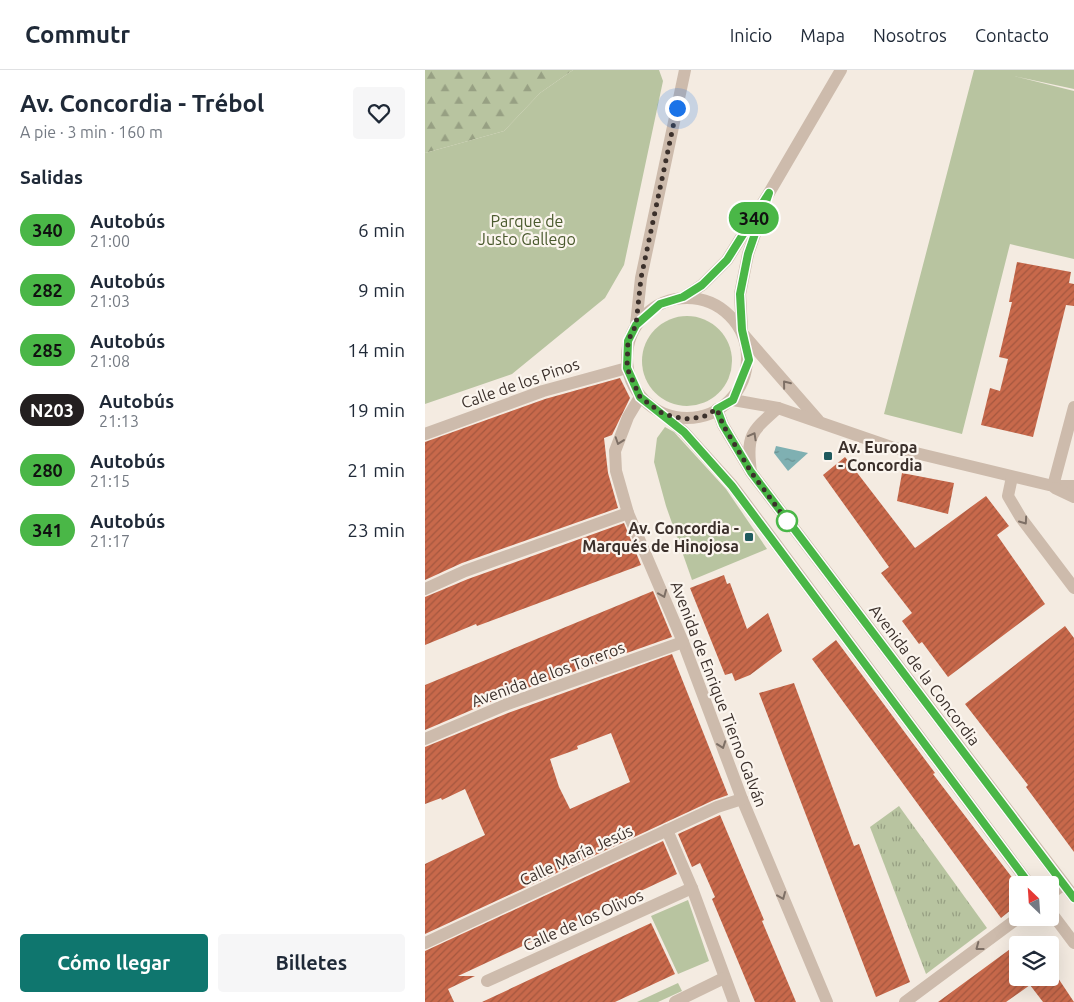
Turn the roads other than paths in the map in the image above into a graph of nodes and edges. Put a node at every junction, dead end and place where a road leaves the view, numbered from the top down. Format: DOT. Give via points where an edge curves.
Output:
graph roads {
  1 [pos="685,70"];
  2 [pos="841,70"];
  3 [pos="769,193"];
  4 [pos="683,297"];
  5 [pos="636,325"];
  6 [pos="742,332"];
  7 [pos="627,368"];
  8 [pos="640,397"];
  9 [pos="733,400"];
  10 [pos="778,408"];
  11 [pos="1074,408"];
  12 [pos="717,409"];
  13 [pos="663,414"];
  14 [pos="818,420"];
  15 [pos="425,434"];
  16 [pos="751,472"];
  17 [pos="1012,477"];
  18 [pos="1053,486"];
  19 [pos="1074,486"];
  20 [pos="1074,497"];
  21 [pos="628,513"];
  22 [pos="1074,588"];
  23 [pos="425,589"];
  24 [pos="683,642"];
  25 [pos="425,739"];
  26 [pos="742,799"];
  27 [pos="667,830"];
  28 [pos="1023,876"];
  29 [pos="1064,884"];
  30 [pos="693,888"];
  31 [pos="1059,888"];
  32 [pos="1074,898"];
  33 [pos="1059,923"];
  34 [pos="1009,925"];
  35 [pos="425,943"];
  36 [pos="1074,944"];
  37 [pos="724,978"];
  38 [pos="487,981"];
  39 [pos="675,1002"];
  40 [pos="734,1002"];
  41 [pos="827,1002"];
  42 [pos="905,1002"];
  1 -- 5 [label="street" via="641,278"];
  2 -- 3 [label="street"];
  3 -- 4 [label="street" via="727,260 702,285"];
  3 -- 6 [label="street" via="748,254 740,294"];
  4 -- 5 [label="street" via="660,304"];
  4 -- 6 [label="street" via="705,300 727,311"];
  5 -- 7 [label="street" via="628,341"];
  6 -- 9 [label="street" via="749,360"];
  14 -- 6 [label="street, one-way"];
  7 -- 8 [label="street"];
  7 -- 15 [label="street, Calle de los Pinos" via="543,390"];
  8 -- 13 [label="street"];
  8 -- 21 [label="street, Avenida de Enrique Tierno Galván, one-way" via="627,417 615,451 616,471"];
  9 -- 10 [label="street"];
  9 -- 12 [label="street"];
  10 -- 14 [label="street"];
  16 -- 10 [label="street, one-way" via="748,447 751,435"];
  11 -- 18 [label="street"];
  12 -- 13 [label="street" via="703,417 685,419"];
  12 -- 16 [label="street, Avenida de la Concordia"];
  13 -- 28 [label="street" via="684,432 732,486"];
  14 -- 17 [label="street" via="891,447"];
  16 -- 29 [label="street, Avenida de la Concordia"];
  17 -- 18 [label="street"];
  17 -- 22 [label="street, one-way" via="1008,496"];
  18 -- 19 [label="street"];
  18 -- 20 [label="street"];
  21 -- 23 [label="street"];
  21 -- 24 [label="street, Avenida de Enrique Tierno Galván, one-way"];
  24 -- 25 [label="street, Avenida de los Toreros" via="505,705"];
  24 -- 26 [label="street, Avenida de Enrique Tierno Galván, one-way"];
  26 -- 27 [label="street, Calle María Jesús"];
  26 -- 41 [label="street, Avenida de Enrique Tierno Galván, one-way"];
  27 -- 30 [label="street"];
  27 -- 35 [label="street, Calle María Jesús"];
  29 -- 31 [label="street"];
  29 -- 32 [label="street, Avenida de la Concordia"];
  30 -- 37 [label="street"];
  30 -- 38 [label="street, Calle de los Olivos"];
  33 -- 36 [label="street"];
  34 -- 42 [label="street, one-way"];
  37 -- 39 [label="street"];
  37 -- 40 [label="street"];
}
